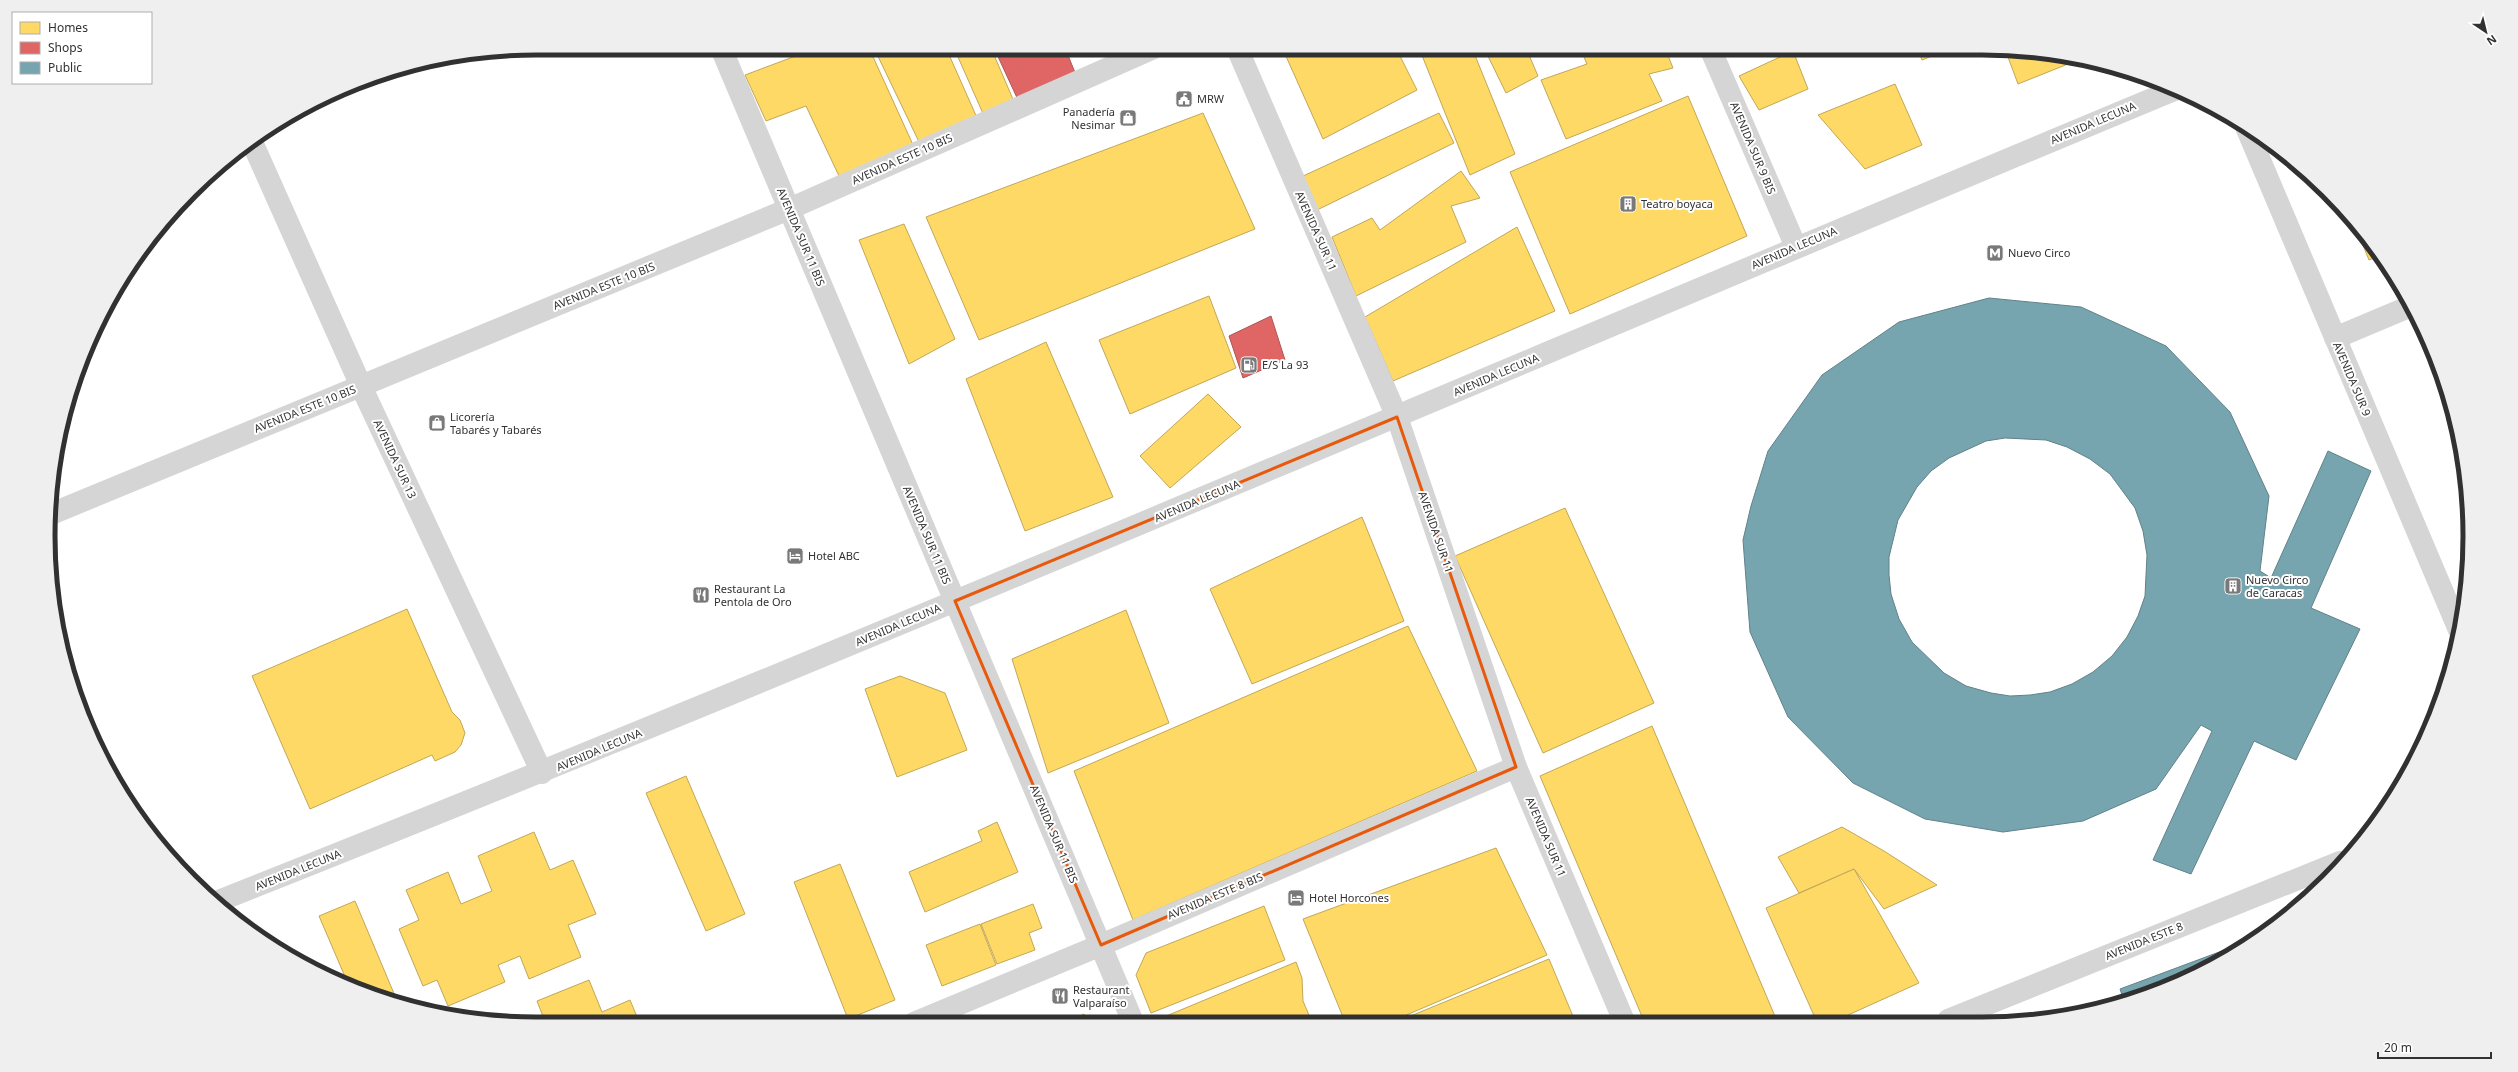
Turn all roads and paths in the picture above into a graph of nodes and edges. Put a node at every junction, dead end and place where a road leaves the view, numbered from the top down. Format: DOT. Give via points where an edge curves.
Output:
graph roads {
  1 [pos="724,55"];
  2 [pos="1138,55"];
  3 [pos="1239,55"];
  4 [pos="1713,55"];
  5 [pos="2168,93"];
  6 [pos="2250,137"];
  7 [pos="254,146"];
  8 [pos="789,209"];
  9 [pos="1796,247"];
  10 [pos="2405,308"];
  11 [pos="2335,338"];
  12 [pos="361,386"];
  13 [pos="1397,418"];
  14 [pos="56,512"];
  15 [pos="955,601"];
  16 [pos="2455,621"];
  17 [pos="1516,767"];
  18 [pos="542,773"];
  19 [pos="2332,865"];
  20 [pos="221,900"];
  21 [pos="1101,945"];
  22 [pos="928,1017"];
  23 [pos="1131,1017"];
  24 [pos="1622,1017"];
  25 [pos="1955,1017"];
  1 -- 8 [label="street, AVENIDA SUR 11 BIS"];
  2 -- 8 [label="street, AVENIDA ESTE 10 BIS"];
  3 -- 13 [label="street, AVENIDA SUR 11"];
  4 -- 9 [label="street, AVENIDA SUR 9 BIS"];
  5 -- 9 [label="street, AVENIDA LECUNA"];
  6 -- 11 [label="street, AVENIDA SUR 9"];
  7 -- 12 [label="street, AVENIDA SUR 13"];
  8 -- 12 [label="street, AVENIDA ESTE 10 BIS"];
  8 -- 15 [label="street, AVENIDA SUR 11 BIS"];
  9 -- 13 [label="street, AVENIDA LECUNA"];
  10 -- 11 [label="street"];
  11 -- 16 [label="street, AVENIDA SUR 9"];
  12 -- 14 [label="street, AVENIDA ESTE 10 BIS"];
  12 -- 18 [label="street, AVENIDA SUR 13"];
  13 -- 15 [label="street, AVENIDA LECUNA"];
  13 -- 17 [label="street, AVENIDA SUR 11"];
  15 -- 18 [label="street, AVENIDA LECUNA"];
  15 -- 21 [label="street, AVENIDA SUR 11 BIS"];
  17 -- 21 [label="street, AVENIDA ESTE 8 BIS"];
  17 -- 24 [label="street, AVENIDA SUR 11"];
  18 -- 20 [label="street, AVENIDA LECUNA"];
  19 -- 25 [label="street, AVENIDA ESTE 8"];
  21 -- 22 [label="street, AVENIDA ESTE 8 BIS"];
  21 -- 23 [label="street, AVENIDA SUR 11 BIS"];
}
